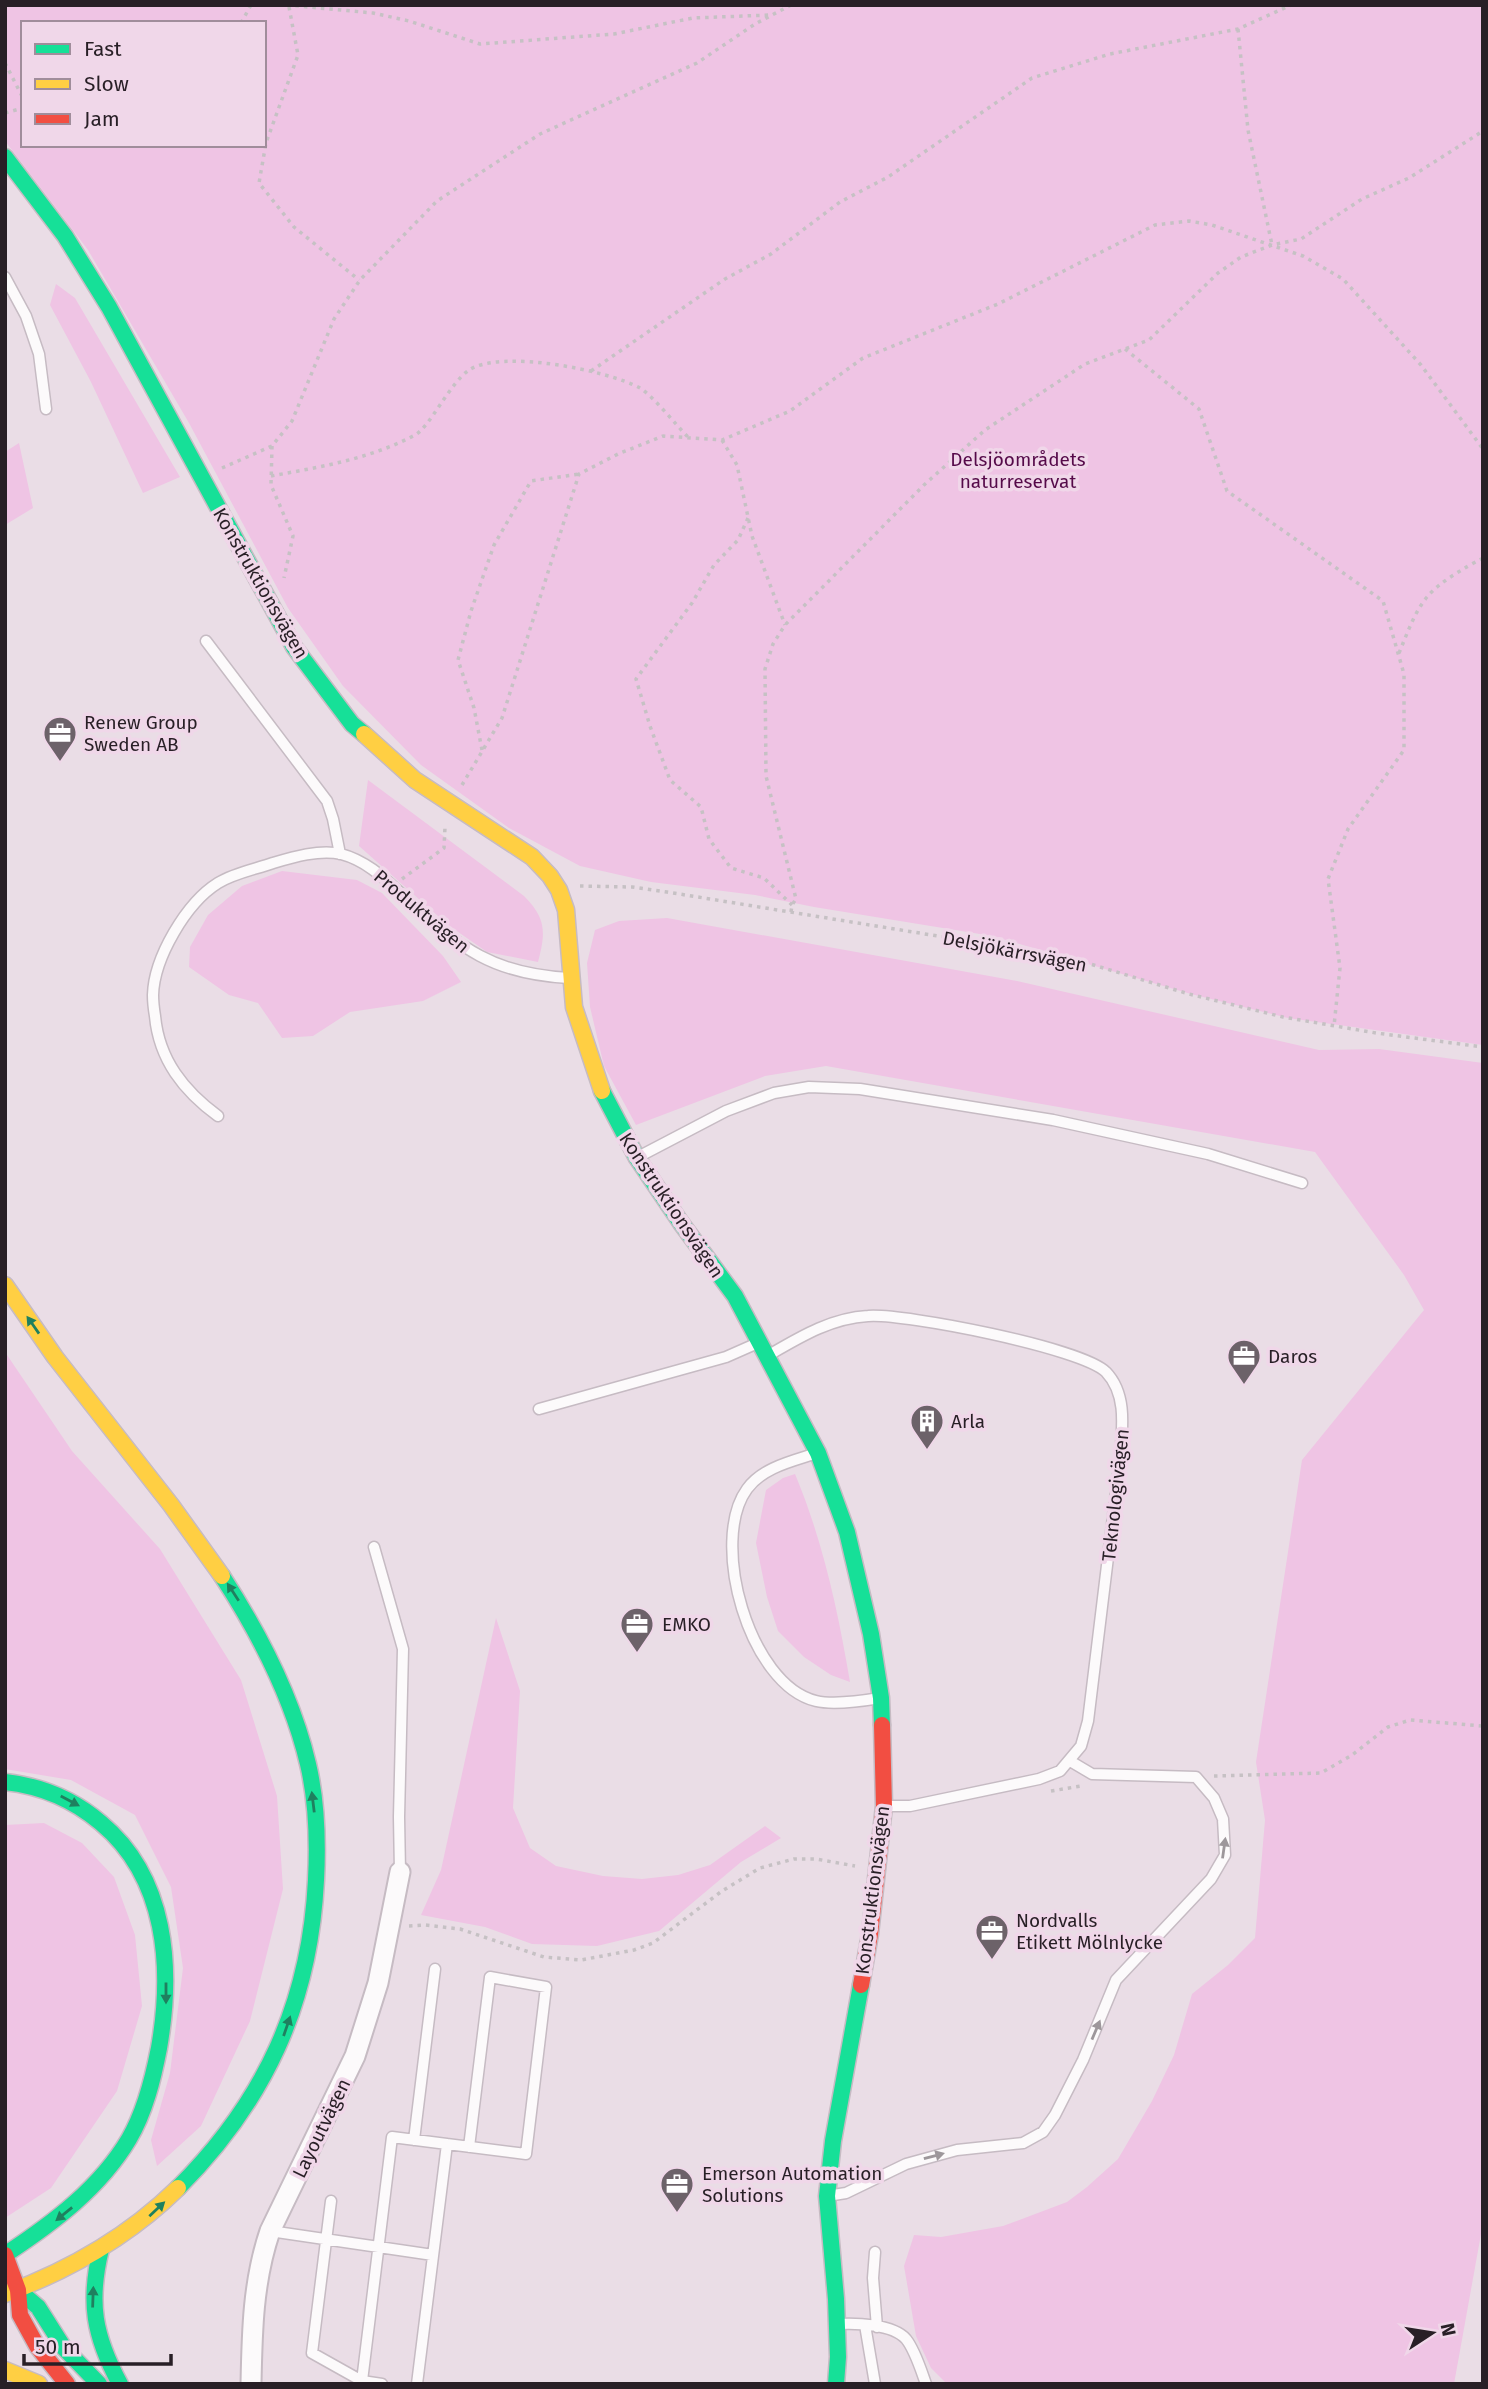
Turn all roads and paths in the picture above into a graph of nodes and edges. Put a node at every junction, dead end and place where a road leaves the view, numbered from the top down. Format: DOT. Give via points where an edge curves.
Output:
graph roads {
  1 [pos="251,5"];
  2 [pos="791,5"];
  3 [pos="1291,5"];
  4 [pos="288,6"];
  5 [pos="772,15"];
  6 [pos="242,21"];
  7 [pos="1238,29"];
  8 [pos="5,63"];
  9 [pos="21,93"];
  10 [pos="1483,131"];
  11 [pos="266,140"];
  12 [pos="264,147"];
  13 [pos="5,157"];
  14 [pos="1272,245"];
  15 [pos="5,277"];
  16 [pos="360,280"];
  17 [pos="1125,349"];
  18 [pos="591,371"];
  19 [pos="46,409"];
  20 [pos="689,438"];
  21 [pos="722,440"];
  22 [pos="272,446"];
  23 [pos="1483,449"];
  24 [pos="579,474"];
  25 [pos="271,476"];
  26 [pos="200,477"];
  27 [pos="748,518"];
  28 [pos="1483,558"];
  29 [pos="276,614"];
  30 [pos="785,625"];
  31 [pos="206,640"];
  32 [pos="1398,655"];
  33 [pos="482,750"];
  34 [pos="452,803"];
  35 [pos="340,854"];
  36 [pos="393,886"];
  37 [pos="559,890"];
  38 [pos="792,905"];
  39 [pos="791,912"];
  40 [pos="570,978"];
  41 [pos="1334,1026"];
  42 [pos="1483,1047"];
  43 [pos="218,1116"];
  44 [pos="637,1158"];
  45 [pos="1302,1184"];
  46 [pos="5,1285"];
  47 [pos="764,1348"];
  48 [pos="539,1409"];
  49 [pos="818,1453"];
  50 [pos="374,1547"];
  51 [pos="881,1698"];
  52 [pos="1483,1726"];
  53 [pos="1070,1761"];
  54 [pos="1092,1774"];
  55 [pos="1196,1777"];
  56 [pos="5,1782"];
  57 [pos="1047,1792"];
  58 [pos="884,1806"];
  59 [pos="878,1870"];
  60 [pos="400,1872"];
  61 [pos="389,1931"];
  62 [pos="435,1969"];
  63 [pos="414,2140"];
  64 [pos="447,2144"];
  65 [pos="469,2147"];
  66 [pos="827,2196"];
  67 [pos="331,2201"];
  68 [pos="270,2231"];
  69 [pos="326,2239"];
  70 [pos="379,2247"];
  71 [pos="102,2249"];
  72 [pos="875,2252"];
  73 [pos="6,2255"];
  74 [pos="433,2255"];
  75 [pos="12,2292"];
  76 [pos="837,2324"];
  77 [pos="865,2325"];
  78 [pos="877,2327"];
  79 [pos="5,2370"];
  80 [pos="362,2381"];
  81 [pos="39,2384"];
  82 [pos="67,2384"];
  83 [pos="99,2384"];
  84 [pos="120,2384"];
  85 [pos="251,2384"];
  86 [pos="382,2384"];
  87 [pos="417,2384"];
  88 [pos="836,2384"];
  89 [pos="875,2384"];
  90 [pos="926,2384"];
  1 -- 6 [label="path"];
  2 -- 5 [label="path"];
  3 -- 7 [label="path"];
  4 -- 5 [label="path" via="373,13 481,44 614,34 693,18"];
  4 -- 11 [label="path" via="298,55"];
  5 -- 16 [label="path" via="697,64 540,134 437,201"];
  7 -- 14 [label="path" via="1248,130"];
  7 -- 18 [label="path" via="1110,54 1032,78"];
  8 -- 9 [label="path"];
  10 -- 14 [label="path" via="1301,239"];
  12 -- 16 [label="path" via="259,183 294,227"];
  13 -- 26 [label="main road, Konstruktionsvägen" via="65,236 109,307"];
  14 -- 17 [label="path" via="1241,257 1149,340"];
  14 -- 21 [label="path" via="1201,223 1155,225 998,304 863,358 790,411"];
  14 -- 23 [label="path" via="1343,279 1421,365"];
  15 -- 19 [label="lane" via="39,354"];
  16 -- 22 [label="path" via="334,319 292,421"];
  17 -- 30 [label="path" via="1085,365 985,430"];
  17 -- 32 [label="path" via="1199,409 1227,491 1383,601"];
  18 -- 20 [label="path" via="641,388"];
  18 -- 25 [label="path" via="498,360 479,366 469,370 442,399 418,434 354,460"];
  20 -- 21 [label="path"];
  20 -- 24 [label="path" via="663,436"];
  21 -- 27 [label="path" via="737,465"];
  22 -- 25 [label="path"];
  22 -- 26 [label="path"];
  24 -- 33 [label="path" via="502,718"];
  24 -- 33 [label="path" via="531,481 494,545 478,589 458,660"];
  25 -- 29 [label="path" via="293,536"];
  26 -- 29 [label="main road, Konstruktionsvägen"];
  27 -- 30 [label="path"];
  27 -- 38 [label="path" via="738,540 714,565 636,679 670,780 701,807 709,839 731,868 764,878"];
  28 -- 32 [label="path" via="1428,596"];
  29 -- 34 [label="main road, Konstruktionsvägen" via="294,646 352,723 415,780"];
  30 -- 38 [label="path" via="765,669 766,776 796,900"];
  31 -- 35 [label="lane" via="327,801"];
  32 -- 41 [label="path" via="1404,674 1404,750 1348,829 1328,878 1340,968"];
  33 -- 34 [label="path"];
  34 -- 36 [label="path" via="445,815 444,848"];
  34 -- 37 [label="main road, Konstruktionsvägen" via="532,857"];
  35 -- 36 [label="lane, Produktvägen" via="375,870"];
  35 -- 43 [label="lane, Produktvägen" via="285,859 218,883 187,912 158,967 153,995 165,1056 195,1099"];
  36 -- 40 [label="lane, Produktvägen" via="478,957 524,974"];
  37 -- 39 [label="path, Delsjökärrsvägen" via="632,887"];
  37 -- 40 [label="main road, Konstruktionsvägen" via="569,929"];
  38 -- 39 [label="path"];
  39 -- 41 [label="path, Delsjökärrsvägen" via="1087,963 1189,994"];
  40 -- 44 [label="main road, Konstruktionsvägen" via="593,1068"];
  41 -- 42 [label="path, Delsjökärrsvägen"];
  44 -- 45 [label="lane" via="726,1111 774,1093 809,1087 860,1089 1054,1120 1208,1154"];
  44 -- 47 [label="main road, Konstruktionsvägen" via="735,1296"];
  71 -- 46 [label="main road, one-way" via="147,2218 222,2141 281,2045 300,1987 312,1928 315,1821 308,1763 294,1714 241,1605 207,1553 60,1365"];
  47 -- 48 [label="lane, Teknologivägen"];
  47 -- 49 [label="main road, Konstruktionsvägen"];
  47 -- 53 [label="lane, Teknologivägen" via="818,1327 868,1315 934,1322 1049,1347 1088,1360 1105,1372 1118,1390 1123,1417 1120,1459 1088,1721 1081,1746"];
  49 -- 51 [label="main road, Konstruktionsvägen" via="857,1568"];
  49 -- 51 [label="lane" via="765,1471 746,1489 735,1517 731,1550 749,1632 770,1667 797,1692 815,1700"];
  50 -- 60 [label="lane" via="403,1649"];
  51 -- 58 [label="main road, Konstruktionsvägen"];
  52 -- 55 [label="path" via="1410,1720 1388,1727 1321,1773"];
  53 -- 54 [label="lane"];
  53 -- 58 [label="lane" via="1060,1771 1039,1779 910,1806"];
  54 -- 55 [label="lane"];
  54 -- 57 [label="path" via="1081,1786"];
  66 -- 55 [label="lane, one-way" via="846,2193 905,2164 957,2150 1023,2143 1043,2132 1083,2060 1116,1980 1211,1880 1225,1855 1223,1819 1214,1798"];
  56 -- 73 [label="main road, one-way" via="31,1785 86,1809 130,1852 154,1903 166,1970 164,2017 153,2077 130,2138 74,2206"];
  58 -- 59 [label="main road, Konstruktionsvägen"];
  59 -- 61 [label="path" via="816,1859 778,1862 742,1877 653,1943 581,1960 544,1957 460,1929 425,1925"];
  59 -- 66 [label="main road, Konstruktionsvägen"];
  60 -- 61 [label="street, Layoutvägen"];
  61 -- 68 [label="street, Layoutvägen" via="355,2056"];
  62 -- 63 [label="lane"];
  63 -- 64 [label="lane"];
  63 -- 70 [label="lane" via="392,2137"];
  64 -- 65 [label="lane"];
  64 -- 74 [label="lane"];
  65 -- 65 [label="lane" via="490,1977 546,1987 526,2154"];
  66 -- 76 [label="main road, Konstruktionsvägen"];
  67 -- 69 [label="lane"];
  68 -- 69 [label="lane"];
  68 -- 85 [label="street, Layoutvägen" via="256,2283"];
  69 -- 70 [label="lane"];
  69 -- 80 [label="lane" via="312,2353"];
  70 -- 74 [label="lane"];
  70 -- 80 [label="lane"];
  71 -- 75 [label="main road" via="76,2266"];
  84 -- 71 [label="main road, one-way" via="106,2360 92,2309 93,2276"];
  72 -- 78 [label="lane"];
  73 -- 75 [label="main road"];
  74 -- 87 [label="lane"];
  75 -- 82 [label="main road" via="27,2331"];
  75 -- 83 [label="main road" via="32,2299 61,2344"];
  76 -- 77 [label="lane"];
  76 -- 88 [label="main road, Konstruktionsvägen"];
  77 -- 78 [label="lane"];
  77 -- 89 [label="lane"];
  78 -- 90 [label="lane" via="896,2331 906,2339"];
  79 -- 81 [label="main road"];
  80 -- 86 [label="lane"];
}
